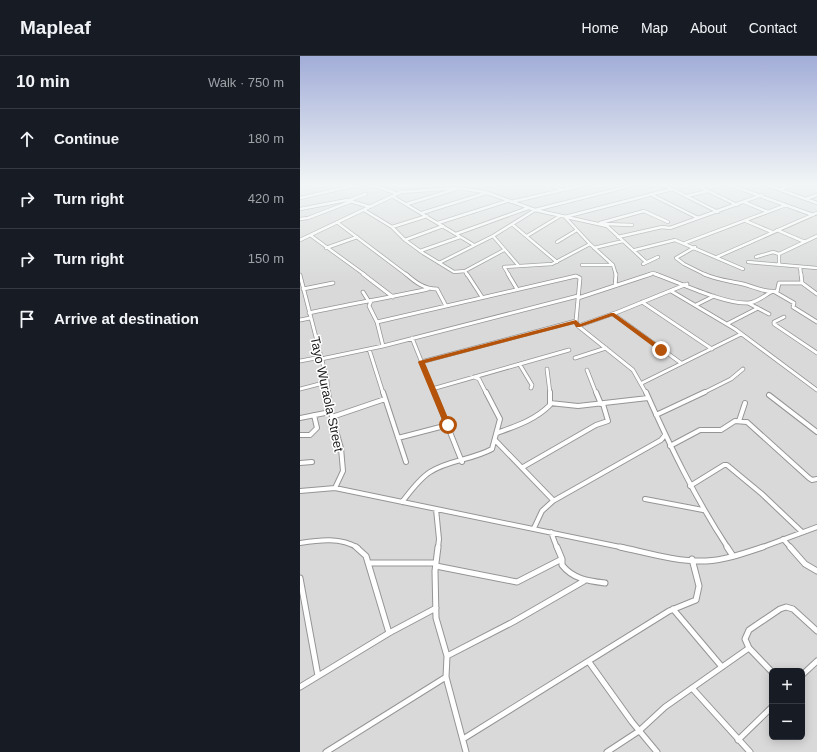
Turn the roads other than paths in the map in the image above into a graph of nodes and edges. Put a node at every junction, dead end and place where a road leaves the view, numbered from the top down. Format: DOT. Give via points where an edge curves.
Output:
graph roads {
  1 [pos="349,217"];
  2 [pos="376,217"];
  3 [pos="422,217"];
  4 [pos="429,217"];
  5 [pos="455,217"];
  6 [pos="502,217"];
  7 [pos="523,217"];
  8 [pos="558,217"];
  9 [pos="565,217"];
  10 [pos="567,217"];
  11 [pos="619,217"];
  12 [pos="659,217"];
  13 [pos="755,217"];
  14 [pos="807,217"];
  15 [pos="698,218"];
  16 [pos="746,221"];
  17 [pos="668,222"];
  18 [pos="338,223"];
  19 [pos="438,223"];
  20 [pos="513,224"];
  21 [pos="597,224"];
  22 [pos="602,224"];
  23 [pos="632,225"];
  24 [pos="443,226"];
  25 [pos="392,227"];
  26 [pos="577,230"];
  27 [pos="777,230"];
  28 [pos="772,232"];
  29 [pos="456,234"];
  30 [pos="310,235"];
  31 [pos="493,236"];
  32 [pos="527,236"];
  33 [pos="817,236"];
  34 [pos="357,237"];
  35 [pos="461,237"];
  36 [pos="618,237"];
  37 [pos="300,240"];
  38 [pos="405,240"];
  39 [pos="623,241"];
  40 [pos="557,242"];
  41 [pos="805,242"];
  42 [pos="685,243"];
  43 [pos="590,244"];
  44 [pos="474,246"];
  45 [pos="326,248"];
  46 [pos="594,248"];
  47 [pos="695,248"];
  48 [pos="420,250"];
  49 [pos="504,250"];
  50 [pos="635,250"];
  51 [pos="779,254"];
  52 [pos="658,257"];
  53 [pos="717,257"];
  54 [pos="756,257"];
  55 [pos="557,262"];
  56 [pos="748,262"];
  57 [pos="440,263"];
  58 [pos="518,265"];
  59 [pos="582,265"];
  60 [pos="779,265"];
  61 [pos="613,266"];
  62 [pos="800,267"];
  63 [pos="817,268"];
  64 [pos="743,269"];
  65 [pos="465,271"];
  66 [pos="300,276"];
  67 [pos="301,281"];
  68 [pos="333,283"];
  69 [pos="802,283"];
  70 [pos="686,284"];
  71 [pos="615,286"];
  72 [pos="303,289"];
  73 [pos="428,289"];
  74 [pos="517,289"];
  75 [pos="671,291"];
  76 [pos="363,292"];
  77 [pos="775,292"];
  78 [pos="817,294"];
  79 [pos="714,296"];
  80 [pos="393,297"];
  81 [pos="482,297"];
  82 [pos="578,297"];
  83 [pos="306,299"];
  84 [pos="300,300"];
  85 [pos="370,301"];
  86 [pos="642,302"];
  87 [pos="748,303"];
  88 [pos="696,305"];
  89 [pos="446,306"];
  90 [pos="758,308"];
  91 [pos="309,313"];
  92 [pos="613,314"];
  93 [pos="769,314"];
  94 [pos="784,317"];
  95 [pos="310,318"];
  96 [pos="300,320"];
  97 [pos="377,322"];
  98 [pos="576,322"];
  99 [pos="817,322"];
  100 [pos="728,324"];
  101 [pos="578,326"];
  102 [pos="741,334"];
  103 [pos="412,338"];
  104 [pos="383,346"];
  105 [pos="606,348"];
  106 [pos="369,349"];
  107 [pos="712,349"];
  108 [pos="569,350"];
  109 [pos="817,353"];
  110 [pos="321,358"];
  111 [pos="575,358"];
  112 [pos="300,361"];
  113 [pos="421,362"];
  114 [pos="681,363"];
  115 [pos="520,365"];
  116 [pos="547,368"];
  117 [pos="743,369"];
  118 [pos="587,370"];
  119 [pos="480,377"];
  120 [pos="327,382"];
  121 [pos="642,383"];
  122 [pos="531,388"];
  123 [pos="300,389"];
  124 [pos="432,389"];
  125 [pos="817,390"];
  126 [pos="769,395"];
  127 [pos="385,398"];
  128 [pos="648,398"];
  129 [pos="550,403"];
  130 [pos="745,403"];
  131 [pos="602,404"];
  132 [pos="330,412"];
  133 [pos="314,415"];
  134 [pos="656,415"];
  135 [pos="332,417"];
  136 [pos="300,418"];
  137 [pos="739,421"];
  138 [pos="448,425"];
  139 [pos="817,432"];
  140 [pos="497,433"];
  141 [pos="300,435"];
  142 [pos="665,435"];
  143 [pos="398,438"];
  144 [pos="495,440"];
  145 [pos="661,440"];
  146 [pos="669,444"];
  147 [pos="312,462"];
  148 [pos="406,462"];
  149 [pos="462,462"];
  150 [pos="300,463"];
  151 [pos="523,467"];
  152 [pos="817,480"];
  153 [pos="690,486"];
  154 [pos="335,488"];
  155 [pos="300,491"];
  156 [pos="645,499"];
  157 [pos="553,500"];
  158 [pos="402,502"];
  159 [pos="436,508"];
  160 [pos="703,510"];
  161 [pos="817,527"];
  162 [pos="534,528"];
  163 [pos="551,532"];
  164 [pos="802,532"];
  165 [pos="783,539"];
  166 [pos="300,543"];
  167 [pos="733,556"];
  168 [pos="562,559"];
  169 [pos="692,559"];
  170 [pos="368,563"];
  171 [pos="436,564"];
  172 [pos="817,571"];
  173 [pos="300,578"];
  174 [pos="584,581"];
  175 [pos="605,583"];
  176 [pos="436,608"];
  177 [pos="673,609"];
  178 [pos="817,631"];
  179 [pos="389,633"];
  180 [pos="749,648"];
  181 [pos="447,656"];
  182 [pos="817,661"];
  183 [pos="589,662"];
  184 [pos="722,667"];
  185 [pos="769,669"];
  186 [pos="805,672"];
  187 [pos="318,676"];
  188 [pos="446,677"];
  189 [pos="300,687"];
  190 [pos="692,688"];
  191 [pos="769,710"];
  192 [pos="639,731"];
  193 [pos="463,740"];
  194 [pos="738,740"];
  195 [pos="326,752"];
  196 [pos="466,752"];
  197 [pos="607,752"];
  198 [pos="657,752"];
  199 [pos="750,752"];
  1 -- 18 [label="street"];
  2 -- 25 [label="street"];
  3 -- 25 [label="street"];
  4 -- 19 [label="street"];
  5 -- 19 [label="street"];
  6 -- 29 [label="street"];
  7 -- 20 [label="street"];
  8 -- 32 [label="street"];
  9 -- 26 [label="street"];
  10 -- 21 [label="street"];
  11 -- 21 [label="street"];
  12 -- 17 [label="street"];
  13 -- 16 [label="street"];
  14 -- 27 [label="street"];
  15 -- 36 [label="street" via="670,228 662,227"];
  16 -- 28 [label="street"];
  16 -- 42 [label="street"];
  18 -- 30 [label="street"];
  18 -- 34 [label="street"];
  19 -- 24 [label="street"];
  20 -- 31 [label="street"];
  20 -- 32 [label="street"];
  21 -- 22 [label="street"];
  22 -- 23 [label="street"];
  22 -- 36 [label="street"];
  24 -- 29 [label="street"];
  24 -- 38 [label="street"];
  25 -- 38 [label="street"];
  26 -- 40 [label="street"];
  26 -- 43 [label="street"];
  27 -- 28 [label="street"];
  27 -- 41 [label="street"];
  28 -- 53 [label="street"];
  29 -- 35 [label="street"];
  30 -- 37 [label="street"];
  30 -- 45 [label="street"];
  31 -- 44 [label="street"];
  31 -- 49 [label="street"];
  32 -- 55 [label="street"];
  33 -- 41 [label="street"];
  34 -- 45 [label="street"];
  34 -- 73 [label="street"];
  35 -- 44 [label="street"];
  35 -- 48 [label="street"];
  36 -- 39 [label="street"];
  38 -- 48 [label="street"];
  39 -- 46 [label="street"];
  39 -- 50 [label="street"];
  41 -- 51 [label="street"];
  42 -- 47 [label="street"];
  42 -- 50 [label="street" via="673,240"];
  43 -- 46 [label="street"];
  43 -- 55 [label="street"];
  44 -- 57 [label="street"];
  45 -- 80 [label="street"];
  46 -- 61 [label="street"];
  47 -- 53 [label="street"];
  47 -- 77 [label="street" via="676,258 716,280"];
  48 -- 57 [label="street"];
  49 -- 58 [label="street"];
  49 -- 65 [label="street"];
  50 -- 52 [label="street" via="644,263"];
  51 -- 54 [label="street" via="773,252"];
  51 -- 60 [label="street"];
  53 -- 64 [label="street"];
  55 -- 58 [label="street"];
  56 -- 60 [label="street"];
  57 -- 65 [label="street" via="454,272"];
  58 -- 74 [label="street" via="504,267"];
  59 -- 61 [label="street"];
  60 -- 62 [label="street"];
  61 -- 71 [label="street" via="616,274"];
  62 -- 63 [label="street"];
  62 -- 69 [label="street"];
  65 -- 81 [label="street"];
  66 -- 67 [label="street, Tayo Wuraola Street"];
  67 -- 72 [label="street, Tayo Wuraola Street"];
  68 -- 72 [label="street"];
  69 -- 77 [label="street" via="779,283"];
  69 -- 78 [label="street"];
  70 -- 71 [label="street" via="654,273"];
  70 -- 75 [label="street"];
  70 -- 79 [label="street"];
  71 -- 82 [label="street"];
  72 -- 83 [label="street, Tayo Wuraola Street"];
  73 -- 80 [label="street"];
  73 -- 89 [label="street" via="437,289"];
  74 -- 81 [label="street"];
  74 -- 82 [label="street" via="574,275 580,278"];
  75 -- 86 [label="street"];
  75 -- 88 [label="street"];
  76 -- 85 [label="street"];
  77 -- 87 [label="street"];
  77 -- 99 [label="street" via="794,303 794,308"];
  79 -- 87 [label="street"];
  79 -- 88 [label="street"];
  80 -- 85 [label="street"];
  81 -- 89 [label="street"];
  82 -- 98 [label="street"];
  82 -- 103 [label="street"];
  83 -- 84 [label="street"];
  83 -- 91 [label="street, Tayo Wuraola Street"];
  85 -- 91 [label="street"];
  85 -- 97 [label="street" via="369,306"];
  86 -- 92 [label="street"];
  86 -- 107 [label="street"];
  87 -- 90 [label="street"];
  88 -- 100 [label="street"];
  89 -- 97 [label="street"];
  90 -- 93 [label="street"];
  90 -- 100 [label="street"];
  91 -- 95 [label="street, Tayo Wuraola Street"];
  92 -- 101 [label="street"];
  92 -- 114 [label="street"];
  94 -- 109 [label="street" via="774,324"];
  95 -- 96 [label="street"];
  95 -- 110 [label="street, Tayo Wuraola Street"];
  97 -- 104 [label="street"];
  98 -- 101 [label="street"];
  98 -- 113 [label="street"];
  100 -- 102 [label="street"];
  101 -- 105 [label="street"];
  102 -- 107 [label="street"];
  102 -- 125 [label="street"];
  103 -- 104 [label="street"];
  103 -- 113 [label="street"];
  104 -- 106 [label="street"];
  105 -- 111 [label="street"];
  105 -- 121 [label="street" via="630,367"];
  106 -- 110 [label="street"];
  106 -- 127 [label="street"];
  107 -- 114 [label="street"];
  108 -- 115 [label="street"];
  110 -- 112 [label="street"];
  110 -- 120 [label="street, Tayo Wuraola Street"];
  113 -- 124 [label="street"];
  114 -- 121 [label="street"];
  115 -- 119 [label="street"];
  115 -- 122 [label="street" via="530,379"];
  116 -- 129 [label="street"];
  117 -- 134 [label="street" via="731,379"];
  118 -- 131 [label="street"];
  119 -- 124 [label="street"];
  119 -- 140 [label="street" via="500,419"];
  120 -- 123 [label="street"];
  120 -- 132 [label="street, Tayo Wuraola Street"];
  121 -- 128 [label="street"];
  124 -- 138 [label="street"];
  126 -- 139 [label="street"];
  127 -- 135 [label="street"];
  127 -- 143 [label="street"];
  128 -- 131 [label="street"];
  128 -- 134 [label="street"];
  129 -- 131 [label="street" via="578,406"];
  129 -- 140 [label="street" via="538,415"];
  130 -- 137 [label="street"];
  131 -- 151 [label="street" via="608,421 596,425"];
  132 -- 133 [label="street"];
  132 -- 135 [label="street, Tayo Wuraola Street"];
  133 -- 136 [label="street"];
  133 -- 141 [label="street" via="317,428 310,435"];
  134 -- 142 [label="street"];
  135 -- 154 [label="street, Tayo Wuraola Street" via="343,471"];
  137 -- 146 [label="street" via="721,430 700,430"];
  137 -- 152 [label="street" via="750,425 809,478"];
  138 -- 143 [label="street"];
  138 -- 149 [label="street"];
  140 -- 144 [label="street"];
  142 -- 145 [label="street"];
  142 -- 146 [label="street"];
  143 -- 148 [label="street"];
  144 -- 149 [label="street" via="488,453"];
  144 -- 151 [label="street"];
  145 -- 146 [label="street"];
  145 -- 157 [label="street"];
  146 -- 153 [label="street"];
  147 -- 150 [label="street"];
  149 -- 158 [label="street" via="444,466 424,476"];
  151 -- 157 [label="street"];
  153 -- 160 [label="street"];
  153 -- 164 [label="street" via="727,465"];
  154 -- 155 [label="street"];
  154 -- 158 [label="street"];
  156 -- 160 [label="street"];
  157 -- 162 [label="street" via="542,511"];
  158 -- 159 [label="street"];
  159 -- 162 [label="street"];
  159 -- 171 [label="street" via="439,539"];
  160 -- 167 [label="street"];
  161 -- 164 [label="street"];
  162 -- 163 [label="street"];
  163 -- 168 [label="street"];
  163 -- 169 [label="street" via="656,556"];
  164 -- 165 [label="street"];
  165 -- 167 [label="street"];
  165 -- 172 [label="street" via="805,564"];
  166 -- 170 [label="street" via="323,539 357,546 362,550"];
  167 -- 169 [label="street" via="706,560"];
  168 -- 171 [label="street" via="517,582"];
  168 -- 174 [label="street" via="562,565 568,572"];
  169 -- 177 [label="street" via="698,597"];
  170 -- 171 [label="street"];
  170 -- 179 [label="street"];
  171 -- 176 [label="street"];
  173 -- 187 [label="street"];
  174 -- 175 [label="street"];
  174 -- 181 [label="street"];
  176 -- 179 [label="street"];
  176 -- 181 [label="street" via="436,618"];
  177 -- 183 [label="street"];
  177 -- 184 [label="street"];
  178 -- 180 [label="street" via="793,609 786,607 749,630 745,639"];
  179 -- 187 [label="street"];
  180 -- 184 [label="street"];
  180 -- 185 [label="street"];
  181 -- 188 [label="street"];
  182 -- 186 [label="street"];
  183 -- 192 [label="street"];
  183 -- 193 [label="street"];
  184 -- 190 [label="street"];
  187 -- 189 [label="street"];
  188 -- 193 [label="street"];
  188 -- 195 [label="street"];
  190 -- 192 [label="street" via="665,707"];
  190 -- 194 [label="street"];
  191 -- 194 [label="street"];
  192 -- 197 [label="street"];
  192 -- 198 [label="street"];
  193 -- 196 [label="street"];
  194 -- 199 [label="street"];
}
